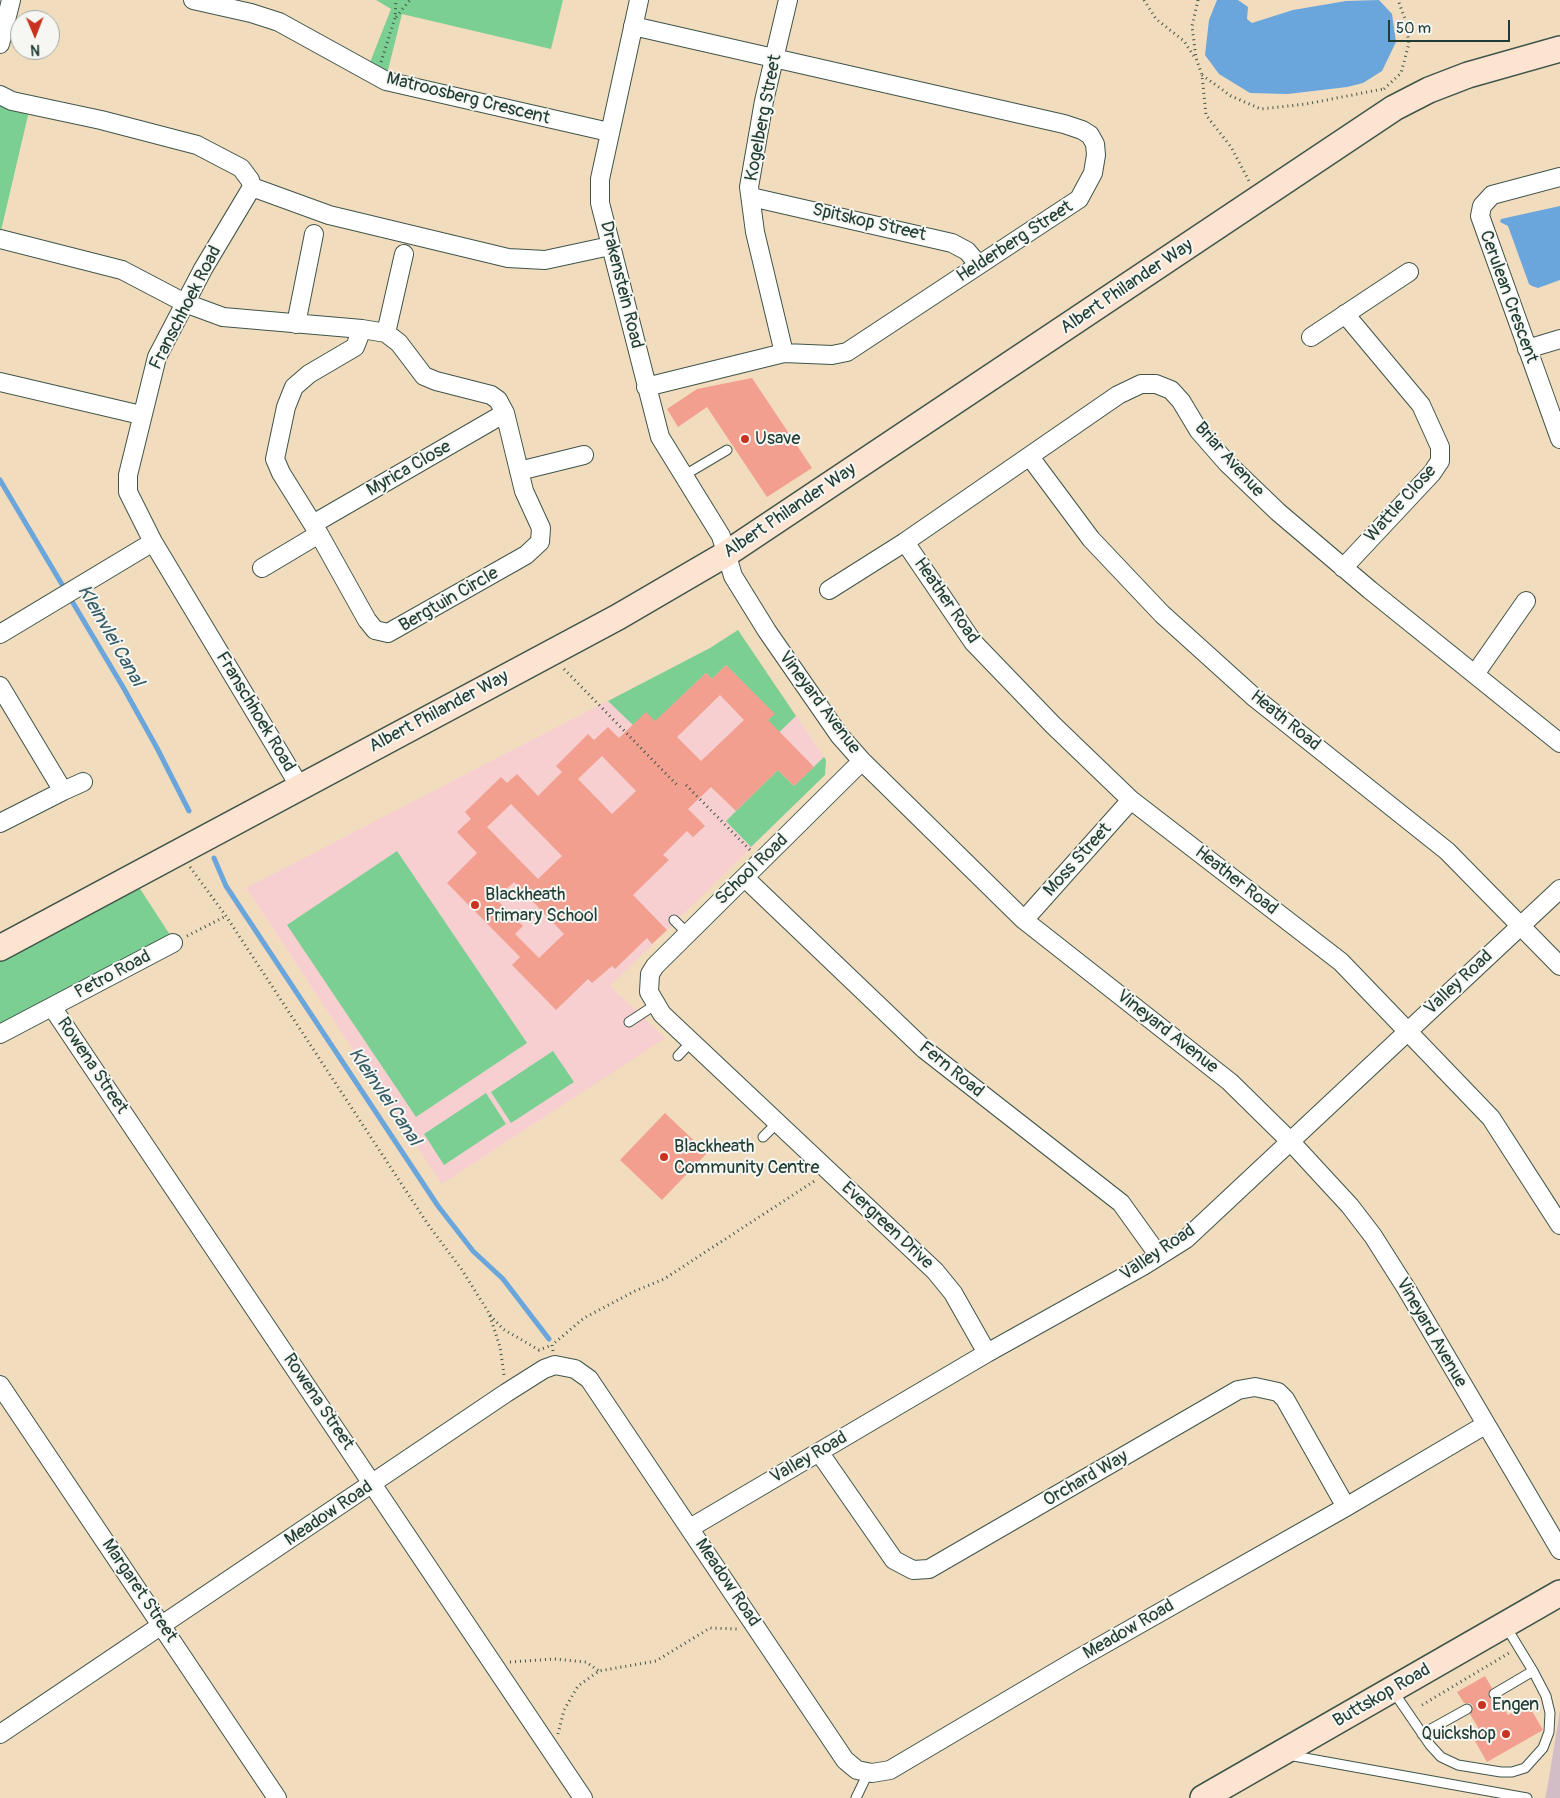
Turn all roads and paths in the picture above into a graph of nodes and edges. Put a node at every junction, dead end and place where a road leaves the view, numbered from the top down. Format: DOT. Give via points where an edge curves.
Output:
graph roads {
  1 [pos="11,0"];
  2 [pos="193,0"];
  3 [pos="396,0"];
  4 [pos="410,0"];
  5 [pos="639,0"];
  6 [pos="788,0"];
  7 [pos="1144,0"];
  8 [pos="1198,0"];
  9 [pos="1398,0"];
  10 [pos="395,18"];
  11 [pos="633,26"];
  12 [pos="0,44"];
  13 [pos="1560,49"];
  14 [pos="776,58"];
  15 [pos="1196,58"];
  16 [pos="1202,74"];
  17 [pos="376,76"];
  18 [pos="1384,89"];
  19 [pos="1386,93"];
  20 [pos="0,95"];
  21 [pos="609,132"];
  22 [pos="1560,177"];
  23 [pos="1252,186"];
  24 [pos="252,187"];
  25 [pos="751,197"];
  26 [pos="314,234"];
  27 [pos="0,239"];
  28 [pos="610,246"];
  29 [pos="404,254"];
  30 [pos="979,265"];
  31 [pos="1409,272"];
  32 [pos="185,303"];
  33 [pos="1345,314"];
  34 [pos="296,324"];
  35 [pos="362,329"];
  36 [pos="386,333"];
  37 [pos="1311,337"];
  38 [pos="1560,340"];
  39 [pos="1527,349"];
  40 [pos="784,353"];
  41 [pos="0,382"];
  42 [pos="646,387"];
  43 [pos="505,413"];
  44 [pos="141,415"];
  45 [pos="1558,428"];
  46 [pos="727,450"];
  47 [pos="584,455"];
  48 [pos="1030,457"];
  49 [pos="519,471"];
  50 [pos="683,476"];
  51 [pos="316,529"];
  52 [pos="153,542"];
  53 [pos="905,542"];
  54 [pos="726,554"];
  55 [pos="262,568"];
  56 [pos="1343,568"];
  57 [pos="829,590"];
  58 [pos="1526,601"];
  59 [pos="0,634"];
  60 [pos="559,664"];
  61 [pos="1475,674"];
  62 [pos="0,686"];
  63 [pos="1560,743"];
  64 [pos="862,761"];
  65 [pos="83,782"];
  66 [pos="677,785"];
  67 [pos="686,785"];
  68 [pos="300,787"];
  69 [pos="63,791"];
  70 [pos="1131,800"];
  71 [pos="0,823"];
  72 [pos="188,855"];
  73 [pos="761,861"];
  74 [pos="745,878"];
  75 [pos="1560,889"];
  76 [pos="226,916"];
  77 [pos="674,920"];
  78 [pos="1024,920"];
  79 [pos="1520,925"];
  80 [pos="687,933"];
  81 [pos="173,944"];
  82 [pos="0,948"];
  83 [pos="1560,966"];
  84 [pos="648,983"];
  85 [pos="655,1004"];
  86 [pos="52,1008"];
  87 [pos="629,1022"];
  88 [pos="1407,1031"];
  89 [pos="0,1034"];
  90 [pos="692,1041"];
  91 [pos="678,1056"];
  92 [pos="778,1122"];
  93 [pos="763,1138"];
  94 [pos="1290,1140"];
  95 [pos="827,1169"];
  96 [pos="1560,1225"];
  97 [pos="1159,1256"];
  98 [pos="489,1313"];
  99 [pos="552,1345"];
  100 [pos="987,1353"];
  101 [pos="555,1365"];
  102 [pos="0,1385"];
  103 [pos="506,1393"];
  104 [pos="1485,1425"];
  105 [pos="819,1452"];
  106 [pos="373,1485"];
  107 [pos="1346,1508"];
  108 [pos="690,1528"];
  109 [pos="1560,1550"];
  110 [pos="1560,1593"];
  111 [pos="1505,1625"];
  112 [pos="162,1626"];
  113 [pos="758,1630"];
  114 [pos="1509,1652"];
  115 [pos="495,1667"];
  116 [pos="599,1671"];
  117 [pos="1533,1671"];
  118 [pos="1392,1690"];
  119 [pos="1494,1694"];
  120 [pos="1422,1705"];
  121 [pos="1466,1710"];
  122 [pos="0,1734"];
  123 [pos="1422,1734"];
  124 [pos="1430,1745"];
  125 [pos="548,1747"];
  126 [pos="1448,1753"];
  127 [pos="1280,1754"];
  128 [pos="1466,1760"];
  129 [pos="1479,1769"];
  130 [pos="868,1773"];
  131 [pos="277,1798"];
  132 [pos="582,1798"];
  133 [pos="856,1798"];
  134 [pos="1203,1798"];
  135 [pos="1526,1798"];
  1 -- 12 [label="street"];
  2 -- 17 [label="street, Matroosberg Crescent" via="279,22"];
  3 -- 10 [label="path"];
  4 -- 10 [label="path"];
  5 -- 11 [label="street, Drakenstein Road"];
  6 -- 14 [label="street, Kogelberg Street"];
  7 -- 15 [label="path" via="1156,19 1184,41"];
  8 -- 15 [label="path" via="1192,26"];
  9 -- 18 [label="path" via="1409,43 1401,74"];
  10 -- 17 [label="path"];
  11 -- 14 [label="street, Helderberg Street"];
  11 -- 21 [label="street, Drakenstein Road"];
  13 -- 54 [label="street, Albert Philander Way" via="1468,75 1394,108"];
  14 -- 25 [label="street, Kogelberg Street" via="764,101 749,187"];
  14 -- 30 [label="street, Helderberg Street" via="1064,124 1090,135 1096,154 1093,173 1079,199"];
  15 -- 16 [label="path"];
  16 -- 18 [label="path" via="1231,96 1261,109"];
  16 -- 23 [label="path" via="1206,115 1232,147"];
  17 -- 21 [label="street, Matroosberg Crescent" via="402,85"];
  18 -- 19 [label="path"];
  20 -- 24 [label="street" via="12,101 197,145 241,168"];
  21 -- 28 [label="street, Drakenstein Road" via="599,192"];
  22 -- 39 [label="street, Cerulean Crescent" via="1492,195 1480,210 1480,221"];
  24 -- 28 [label="street" via="329,215 508,258 545,260"];
  24 -- 32 [label="street, Franschhoek Road"];
  25 -- 30 [label="street, Spitskop Street" via="952,243"];
  25 -- 40 [label="street, Kogelberg Street"];
  26 -- 34 [label="street"];
  27 -- 32 [label="street" via="122,270"];
  28 -- 42 [label="street, Drakenstein Road"];
  29 -- 36 [label="street"];
  30 -- 40 [label="street, Helderberg Street" via="843,354"];
  31 -- 33 [label="street"];
  32 -- 34 [label="street" via="228,318"];
  32 -- 44 [label="street, Franschhoek Road" via="157,357"];
  33 -- 37 [label="street"];
  33 -- 56 [label="street, Wattle Close" via="1421,405 1440,447 1440,461"];
  34 -- 35 [label="street"];
  35 -- 36 [label="street"];
  35 -- 51 [label="street, Bergtuin Circle" via="355,347 298,382 290,392 286,408 275,459"];
  36 -- 43 [label="street, Bergtuin Circle" via="399,343 424,376 491,395"];
  38 -- 39 [label="street"];
  39 -- 45 [label="street, Cerulean Crescent"];
  40 -- 42 [label="street, Helderberg Street"];
  41 -- 44 [label="street"];
  42 -- 50 [label="street, Drakenstein Road" via="660,437"];
  43 -- 49 [label="street, Bergtuin Circle"];
  43 -- 51 [label="street, Myrica Close"];
  44 -- 52 [label="street, Franschhoek Road" via="128,475 128,492"];
  46 -- 50 [label="lane"];
  47 -- 49 [label="street"];
  48 -- 53 [label="street, Briar Avenue"];
  48 -- 56 [label="street, Briar Avenue" via="1118,395 1141,384 1156,384 1171,390 1181,400 1199,431 1228,463"];
  48 -- 79 [label="street, Heath Road" via="1091,539 1162,614 1255,698 1446,851"];
  49 -- 51 [label="street, Bergtuin Circle" via="526,497 541,528 542,538 538,546 392,632 379,632 371,625"];
  50 -- 54 [label="street, Drakenstein Road" via="721,536"];
  51 -- 55 [label="street, Myrica Close"];
  52 -- 59 [label="street"];
  52 -- 68 [label="street, Franschhoek Road"];
  53 -- 57 [label="street, Briar Avenue"];
  53 -- 70 [label="street, Heather Road" via="973,642"];
  54 -- 64 [label="street, Vineyard Avenue" via="733,576 766,631 839,735"];
  54 -- 68 [label="street, Albert Philander Way" via="618,617"];
  56 -- 61 [label="street, Briar Avenue"];
  58 -- 61 [label="street"];
  60 -- 66 [label="path"];
  61 -- 63 [label="street, Briar Avenue"];
  62 -- 69 [label="street"];
  64 -- 73 [label="street, School Road"];
  64 -- 78 [label="street, Vineyard Avenue"];
  65 -- 69 [label="street"];
  67 -- 73 [label="path"];
  68 -- 72 [label="street, Albert Philander Way" via="220,831"];
  69 -- 71 [label="street"];
  70 -- 78 [label="street, Moss Street"];
  70 -- 88 [label="street, Heather Road" via="1341,962"];
  72 -- 76 [label="path"];
  72 -- 82 [label="street, Albert Philander Way"];
  73 -- 74 [label="street, School Road"];
  74 -- 80 [label="street, School Road"];
  74 -- 97 [label="street, Fern Road" via="924,1049 1121,1203"];
  75 -- 79 [label="street, Valley Road"];
  76 -- 81 [label="path"];
  76 -- 98 [label="path"];
  77 -- 80 [label="lane"];
  78 -- 94 [label="street, Vineyard Avenue" via="1230,1082"];
  79 -- 83 [label="street, Heath Road"];
  79 -- 88 [label="street, Valley Road"];
  80 -- 84 [label="street, School Road" via="655,966"];
  81 -- 86 [label="street, Petro Road"];
  84 -- 85 [label="street, Evergreen Drive"];
  85 -- 87 [label="lane"];
  85 -- 90 [label="street, Evergreen Drive"];
  86 -- 89 [label="street, Petro Road"];
  86 -- 106 [label="street, Rowena Street"];
  88 -- 94 [label="street, Valley Road"];
  88 -- 96 [label="street, Heather Road" via="1491,1118"];
  90 -- 91 [label="lane"];
  90 -- 92 [label="street, Evergreen Drive"];
  92 -- 93 [label="lane"];
  92 -- 95 [label="street, Evergreen Drive"];
  94 -- 97 [label="street, Valley Road" via="1186,1239"];
  94 -- 104 [label="street, Vineyard Avenue" via="1374,1236"];
  95 -- 99 [label="path" via="664,1279 584,1318"];
  95 -- 100 [label="street, Evergreen Drive" via="946,1283"];
  97 -- 100 [label="street, Valley Road"];
  98 -- 99 [label="path" via="503,1329 538,1350"];
  98 -- 103 [label="path" via="500,1347"];
  99 -- 101 [label="path"];
  100 -- 105 [label="street, Valley Road"];
  101 -- 103 [label="street, Meadow Road"];
  101 -- 108 [label="street, Meadow Road" via="575,1369 589,1379"];
  102 -- 112 [label="street, Margaret Street"];
  103 -- 106 [label="street, Meadow Road"];
  104 -- 107 [label="street, Meadow Road"];
  104 -- 109 [label="street, Vineyard Avenue"];
  105 -- 107 [label="street, Orchard Way" via="894,1560 913,1570 929,1569 1238,1390 1255,1387 1278,1392 1285,1399"];
  105 -- 108 [label="street, Valley Road"];
  106 -- 112 [label="street, Meadow Road"];
  106 -- 115 [label="street, Rowena Street"];
  107 -- 130 [label="street, Meadow Road" via="1076,1660 890,1770"];
  108 -- 113 [label="street, Meadow Road"];
  110 -- 111 [label="street, Buttskop Road"];
  111 -- 117 [label="lane"];
  111 -- 118 [label="street, Buttskop Road"];
  112 -- 122 [label="street, Meadow Road"];
  112 -- 131 [label="street, Margaret Street"];
  113 -- 116 [label="path" via="710,1628 656,1661"];
  113 -- 130 [label="street, Meadow Road" via="845,1760 857,1770"];
  114 -- 120 [label="path"];
  115 -- 116 [label="path" via="554,1659 586,1662"];
  115 -- 125 [label="street, Rowena Street"];
  116 -- 125 [label="path" via="578,1686 564,1710 556,1742"];
  117 -- 119 [label="lane"];
  117 -- 129 [label="lane" via="1546,1696 1550,1713 1549,1732 1543,1748 1525,1768 1512,1772"];
  118 -- 123 [label="lane"];
  118 -- 127 [label="street, Buttskop Road"];
  121 -- 123 [label="lane"];
  123 -- 124 [label="lane"];
  124 -- 126 [label="lane"];
  124 -- 129 [label="lane" via="1449,1762"];
  125 -- 132 [label="street, Rowena Street"];
  127 -- 134 [label="street, Buttskop Road"];
  127 -- 135 [label="lane"];
  128 -- 129 [label="lane"];
  130 -- 133 [label="lane"];
}
